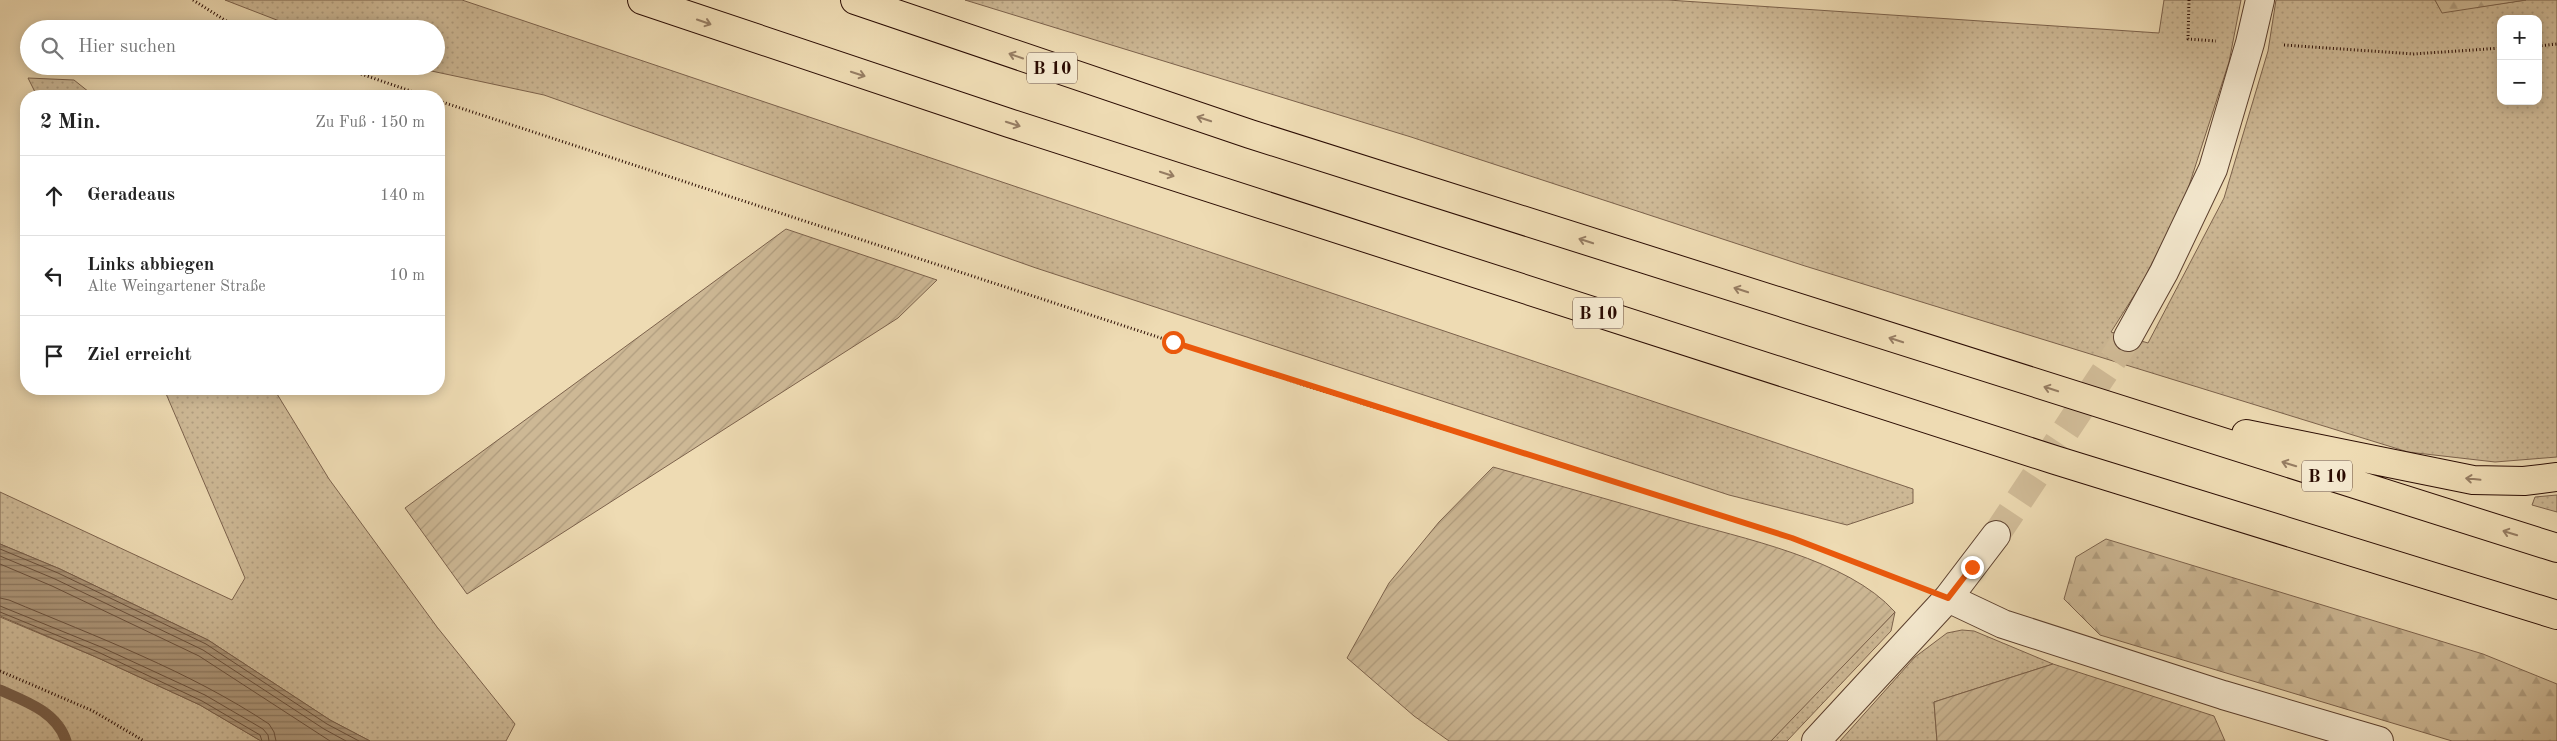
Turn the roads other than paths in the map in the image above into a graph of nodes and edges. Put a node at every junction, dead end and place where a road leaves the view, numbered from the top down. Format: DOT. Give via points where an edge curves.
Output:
graph roads {
  1 [pos="642,0"];
  2 [pos="855,0"];
  3 [pos="2260,0"];
  4 [pos="2128,337"];
  5 [pos="2097,404"];
  6 [pos="2557,477"];
  7 [pos="1996,535"];
  8 [pos="2557,548"];
  9 [pos="1948,598"];
  10 [pos="2557,615"];
  11 [pos="1816,741"];
  12 [pos="2379,741"];
  1 -- 10 [label="highway, B 10, one-way" via="1018,126 2027,451"];
  5 -- 2 [label="highway, B 10, one-way" via="1250,134"];
  3 -- 4 [label="street" via="2213,169 2164,272"];
  6 -- 5 [label="highway, one-way" via="2473,480"];
  8 -- 5 [label="highway, B 10, one-way"];
  7 -- 9 [label="street"];
  9 -- 11 [label="street"];
  9 -- 12 [label="street" via="2003,624"];
}
